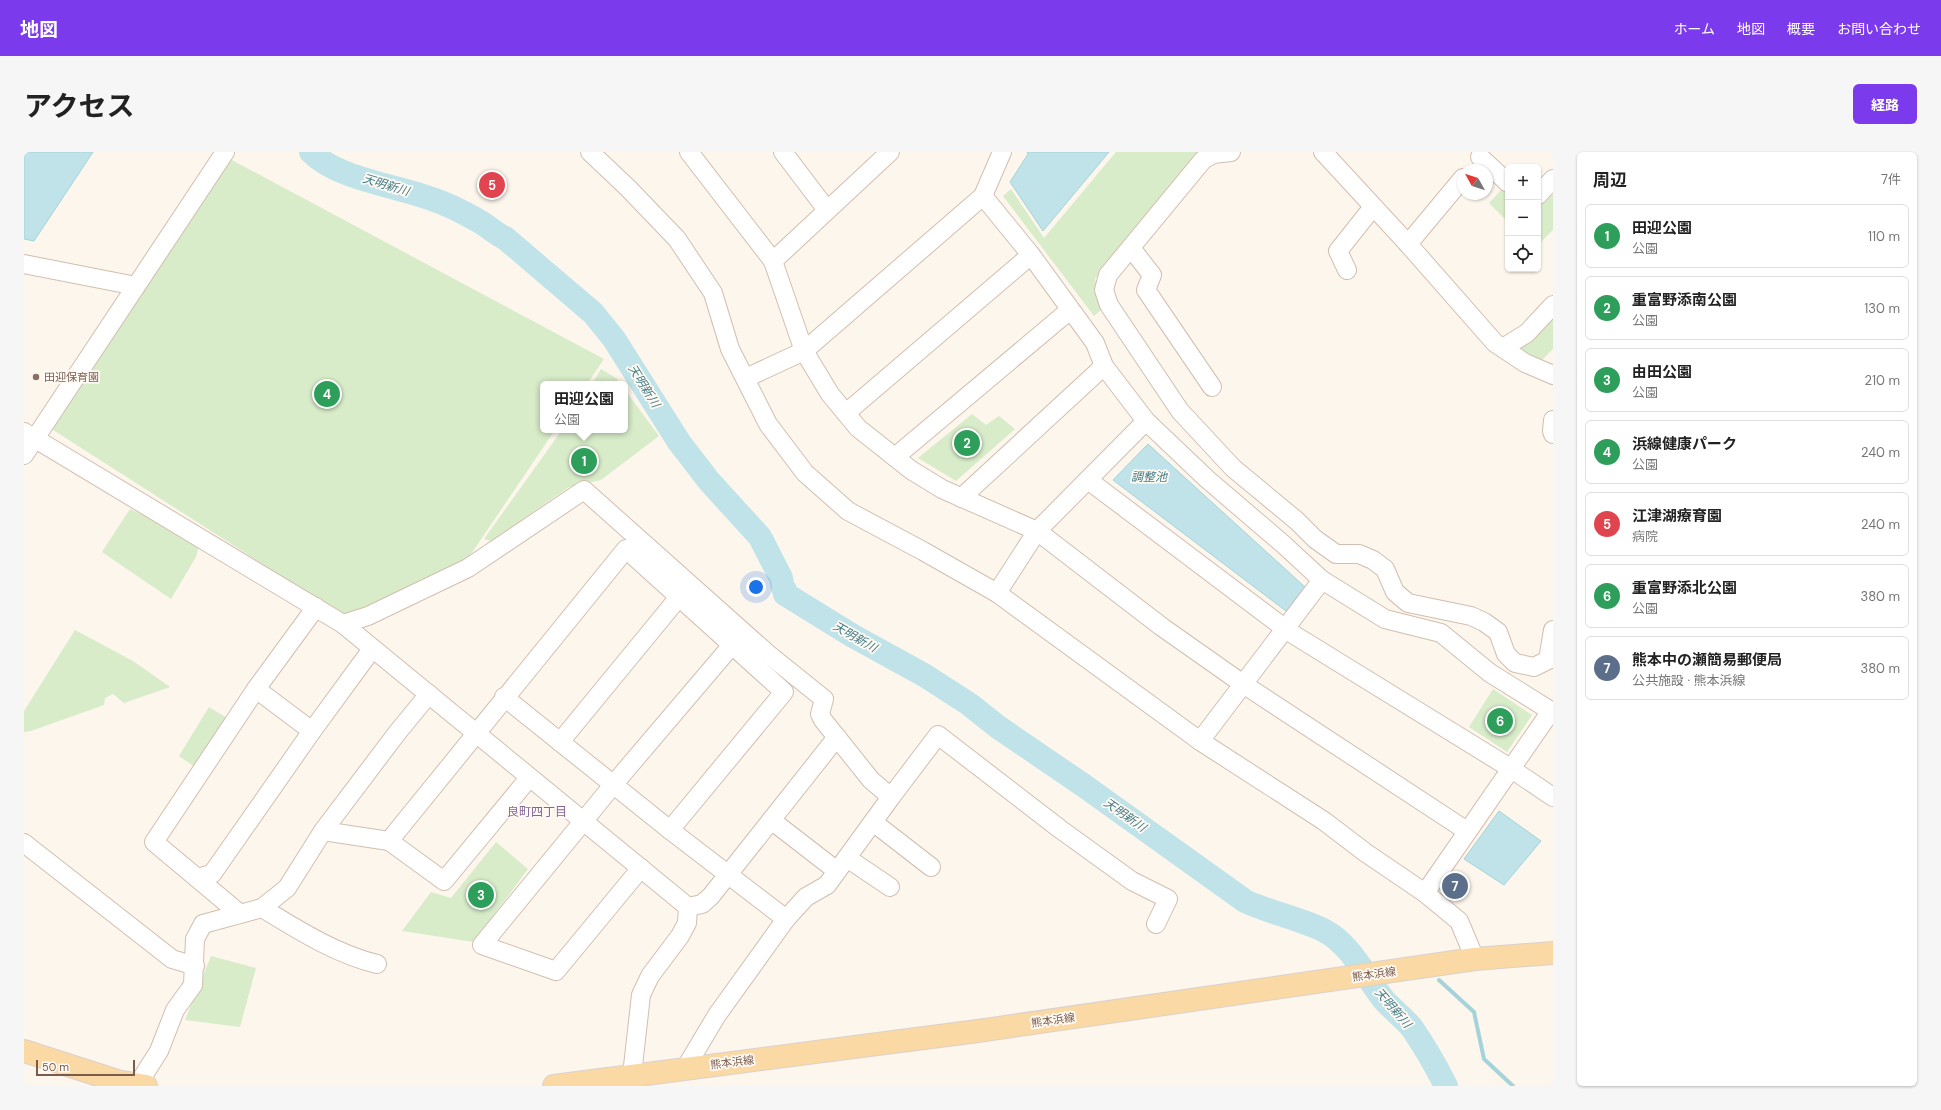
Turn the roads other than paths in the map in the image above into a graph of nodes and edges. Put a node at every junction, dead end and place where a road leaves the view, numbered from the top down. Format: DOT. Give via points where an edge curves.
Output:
graph roads {
  1 [pos="224,152"];
  2 [pos="590,152"];
  3 [pos="689,152"];
  4 [pos="783,152"];
  5 [pos="890,152"];
  6 [pos="1002,152"];
  7 [pos="1232,152"];
  8 [pos="1323,152"];
  9 [pos="1478,160"];
  10 [pos="1553,179"];
  11 [pos="1505,182"];
  12 [pos="1457,185"];
  13 [pos="1541,192"];
  14 [pos="983,196"];
  15 [pos="1373,207"];
  16 [pos="827,210"];
  17 [pos="1408,244"];
  18 [pos="1131,248"];
  19 [pos="1031,255"];
  20 [pos="773,261"];
  21 [pos="24,264"];
  22 [pos="1347,270"];
  23 [pos="136,286"];
  24 [pos="1553,305"];
  25 [pos="1070,310"];
  26 [pos="1503,348"];
  27 [pos="804,351"];
  28 [pos="1104,366"];
  29 [pos="1553,375"];
  30 [pos="746,378"];
  31 [pos="1212,388"];
  32 [pos="846,413"];
  33 [pos="1553,420"];
  34 [pos="1146,421"];
  35 [pos="1553,434"];
  36 [pos="29,435"];
  37 [pos="24,455"];
  38 [pos="895,458"];
  39 [pos="1088,480"];
  40 [pos="961,498"];
  41 [pos="1037,531"];
  42 [pos="1322,580"];
  43 [pos="997,593"];
  44 [pos="679,597"];
  45 [pos="316,607"];
  46 [pos="343,624"];
  47 [pos="1286,629"];
  48 [pos="1553,630"];
  49 [pos="732,645"];
  50 [pos="372,649"];
  51 [pos="1243,684"];
  52 [pos="256,689"];
  53 [pos="429,694"];
  54 [pos="504,697"];
  55 [pos="312,731"];
  56 [pos="475,733"];
  57 [pos="837,737"];
  58 [pos="1200,741"];
  59 [pos="560,742"];
  60 [pos="1510,768"];
  61 [pos="529,778"];
  62 [pos="613,785"];
  63 [pos="890,797"];
  64 [pos="1553,797"];
  65 [pos="771,820"];
  66 [pos="583,821"];
  67 [pos="872,822"];
  68 [pos="670,830"];
  69 [pos="323,831"];
  70 [pos="1467,831"];
  71 [pos="389,841"];
  72 [pos="24,843"];
  73 [pos="842,865"];
  74 [pos="931,867"];
  75 [pos="641,868"];
  76 [pos="728,874"];
  77 [pos="204,876"];
  78 [pos="890,887"];
  79 [pos="1425,893"];
  80 [pos="688,907"];
  81 [pos="262,908"];
  82 [pos="240,914"];
  83 [pos="786,919"];
  84 [pos="1156,924"];
  85 [pos="1553,953"];
  86 [pos="1475,959"];
  87 [pos="377,964"];
  88 [pos="194,966"];
  89 [pos="24,1050"];
  90 [pos="686,1067"];
  91 [pos="632,1075"];
  92 [pos="129,1084"];
  93 [pos="554,1086"];
  1 -- 23 [label="street"];
  2 -- 30 [label="street" via="677,239 713,293 730,349"];
  3 -- 20 [label="street"];
  4 -- 16 [label="street"];
  5 -- 16 [label="street"];
  6 -- 14 [label="street"];
  7 -- 18 [label="street" via="1213,154 1203,160"];
  8 -- 15 [label="street"];
  9 -- 11 [label="street"];
  10 -- 13 [label="street"];
  12 -- 17 [label="street"];
  14 -- 19 [label="street"];
  14 -- 27 [label="street"];
  15 -- 17 [label="street"];
  15 -- 22 [label="street" via="1338,251"];
  16 -- 20 [label="street"];
  17 -- 26 [label="street"];
  18 -- 31 [label="street" via="1152,275 1146,290"];
  18 -- 48 [label="street" via="1108,275 1104,290 1109,305 1180,411 1234,468 1297,521 1315,540 1336,554 1359,554 1385,569 1395,592 1408,603 1471,616 1484,622 1498,632 1506,654 1515,663 1534,667 1548,660"];
  19 -- 25 [label="street"];
  19 -- 32 [label="street"];
  20 -- 27 [label="street"];
  21 -- 23 [label="street"];
  23 -- 36 [label="street"];
  24 -- 26 [label="street" via="1527,333"];
  25 -- 28 [label="street" via="1095,343"];
  25 -- 38 [label="street"];
  26 -- 29 [label="street" via="1524,363"];
  27 -- 30 [label="street"];
  27 -- 32 [label="street" via="830,394"];
  28 -- 34 [label="street"];
  28 -- 40 [label="street"];
  30 -- 43 [label="street" via="768,424 805,473 848,511"];
  32 -- 38 [label="street" via="858,428"];
  33 -- 35 [label="street"];
  34 -- 39 [label="street"];
  34 -- 42 [label="street" via="1207,479"];
  36 -- 37 [label="street"];
  36 -- 45 [label="street"];
  38 -- 40 [label="street" via="917,474"];
  39 -- 41 [label="street"];
  39 -- 47 [label="street"];
  40 -- 41 [label="street"];
  41 -- 43 [label="street"];
  41 -- 51 [label="street" via="1162,627"];
  42 -- 47 [label="street"];
  42 -- 60 [label="street" via="1385,619 1441,633 1490,673 1551,711"];
  43 -- 58 [label="street"];
  44 -- 49 [label="street"];
  44 -- 54 [label="street" via="626,549"];
  44 -- 59 [label="street"];
  45 -- 46 [label="street"];
  45 -- 52 [label="street"];
  46 -- 50 [label="street"];
  46 -- 57 [label="street" via="368,616 468,568 584,490 768,654 824,699 820,714"];
  47 -- 51 [label="street"];
  47 -- 60 [label="street"];
  49 -- 62 [label="street"];
  49 -- 68 [label="street" via="784,692"];
  50 -- 53 [label="street"];
  50 -- 55 [label="street"];
  51 -- 58 [label="street"];
  51 -- 70 [label="street"];
  52 -- 55 [label="street"];
  52 -- 77 [label="street" via="154,842"];
  53 -- 56 [label="street"];
  53 -- 69 [label="street"];
  54 -- 56 [label="street"];
  54 -- 59 [label="street"];
  55 -- 77 [label="street"];
  56 -- 61 [label="street"];
  56 -- 71 [label="street"];
  57 -- 63 [label="street" via="871,780"];
  57 -- 65 [label="street"];
  58 -- 79 [label="street" via="1324,821"];
  59 -- 62 [label="street"];
  60 -- 64 [label="street"];
  60 -- 70 [label="street"];
  61 -- 66 [label="street"];
  61 -- 71 [label="street" via="444,881"];
  62 -- 66 [label="street"];
  62 -- 68 [label="street"];
  63 -- 67 [label="street"];
  63 -- 84 [label="street" via="938,735 1126,877 1168,899"];
  65 -- 73 [label="street"];
  65 -- 76 [label="street"];
  66 -- 75 [label="street"];
  66 -- 75 [label="street" via="482,945 556,971"];
  67 -- 73 [label="street"];
  67 -- 74 [label="street"];
  68 -- 76 [label="street"];
  69 -- 71 [label="street"];
  69 -- 81 [label="street" via="287,888"];
  70 -- 79 [label="street"];
  72 -- 88 [label="street" via="172,959"];
  73 -- 78 [label="street"];
  73 -- 83 [label="street" via="827,885 806,896"];
  75 -- 80 [label="street"];
  76 -- 80 [label="street" via="702,904"];
  76 -- 83 [label="street"];
  77 -- 82 [label="street" via="215,893"];
  79 -- 86 [label="street" via="1459,921"];
  80 -- 91 [label="street" via="687,923 650,976 642,995"];
  81 -- 82 [label="street"];
  81 -- 87 [label="street" via="305,934 360,960"];
  82 -- 88 [label="street" via="203,924 195,939"];
  83 -- 90 [label="street" via="717,1015"];
  85 -- 86 [label="main road, 熊本浜線"];
  86 -- 90 [label="main road, 熊本浜線" via="978,1030"];
  88 -- 92 [label="street" via="193,985 175,1010 158,1051"];
  89 -- 92 [label="main road"];
  90 -- 91 [label="main road, 熊本浜線"];
  91 -- 93 [label="main road, 熊本浜線"];
}
